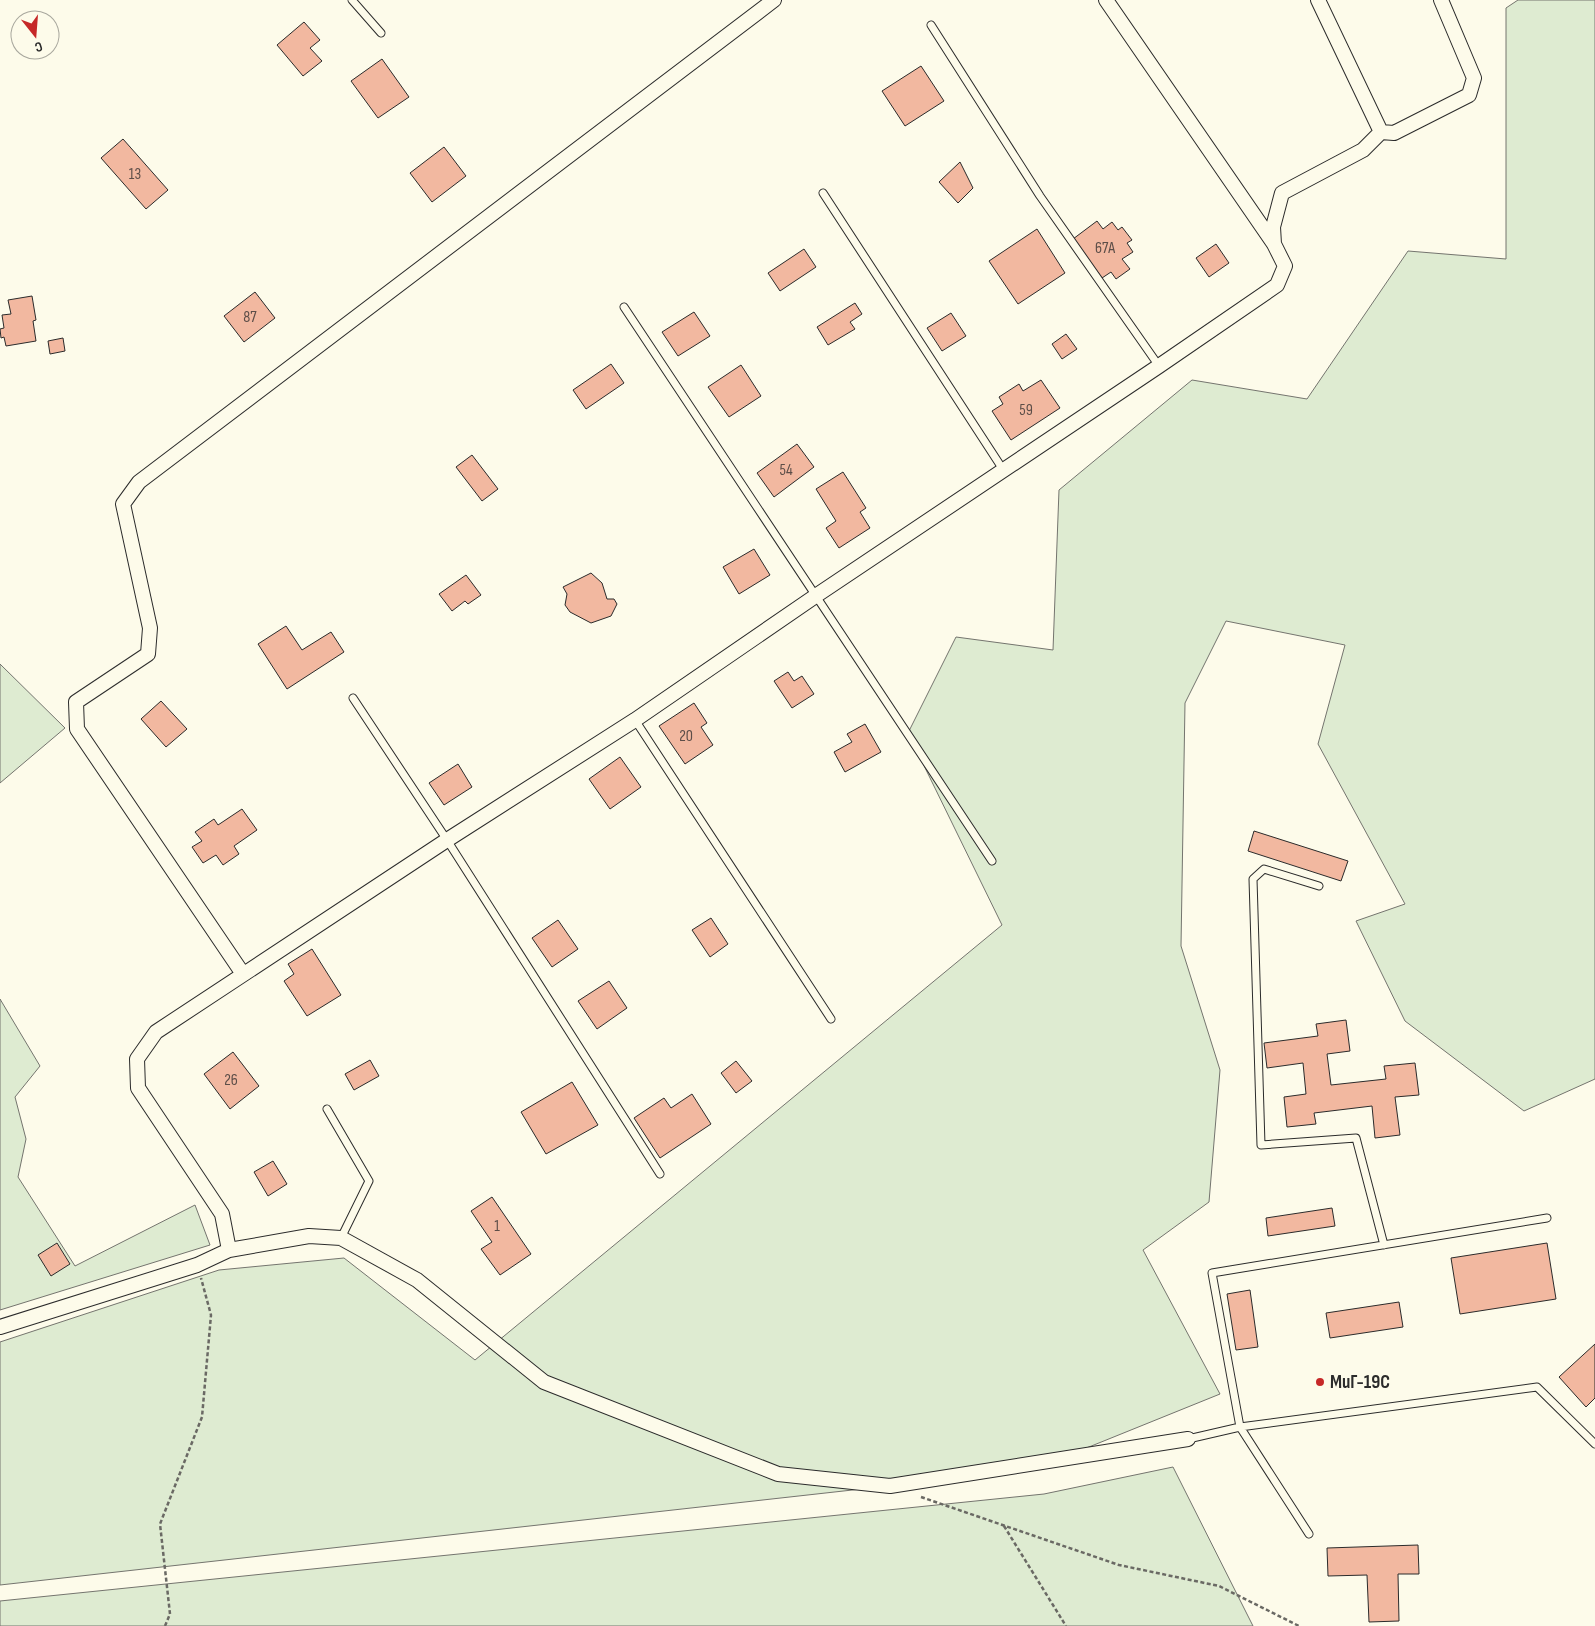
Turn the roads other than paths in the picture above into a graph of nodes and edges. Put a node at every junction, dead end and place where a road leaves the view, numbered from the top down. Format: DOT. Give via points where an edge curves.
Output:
graph roads {
  1 [pos="352,0"];
  2 [pos="774,0"];
  3 [pos="1106,0"];
  4 [pos="1318,0"];
  5 [pos="1441,0"];
  6 [pos="931,25"];
  7 [pos="381,33"];
  8 [pos="1381,132"];
  9 [pos="823,193"];
  10 [pos="1274,244"];
  11 [pos="624,307"];
  12 [pos="1159,366"];
  13 [pos="1004,470"];
  14 [pos="817,595"];
  15 [pos="353,698"];
  16 [pos="635,720"];
  17 [pos="447,840"];
  18 [pos="992,861"];
  19 [pos="1319,886"];
  20 [pos="243,974"];
  21 [pos="831,1019"];
  22 [pos="327,1109"];
  23 [pos="660,1174"];
  24 [pos="1547,1218"];
  25 [pos="341,1238"];
  26 [pos="1384,1245"];
  27 [pos="229,1250"];
  28 [pos="0,1327"];
  29 [pos="1240,1427"];
  30 [pos="1188,1439"];
  31 [pos="1595,1444"];
  32 [pos="1309,1534"];
  1 -- 7 [label="lane"];
  2 -- 20 [label="street" via="139,482 123,504 150,628 148,654 76,702 77,729"];
  3 -- 10 [label="street"];
  4 -- 8 [label="street"];
  5 -- 8 [label="street" via="1474,78 1469,95 1394,133"];
  6 -- 12 [label="lane" via="1040,196"];
  8 -- 10 [label="street" via="1363,150 1282,193 1273,227"];
  9 -- 13 [label="lane"];
  10 -- 12 [label="street" via="1285,266 1276,285"];
  11 -- 14 [label="lane"];
  12 -- 13 [label="street"];
  13 -- 14 [label="street"];
  14 -- 16 [label="street"];
  14 -- 18 [label="lane"];
  15 -- 17 [label="lane"];
  16 -- 17 [label="street"];
  16 -- 21 [label="lane"];
  17 -- 20 [label="street"];
  17 -- 23 [label="lane"];
  19 -- 26 [label="lane" via="1264,868 1253,879 1261,1145 1356,1138"];
  20 -- 27 [label="street" via="156,1032 137,1059 138,1088 222,1214"];
  22 -- 25 [label="lane" via="369,1181"];
  24 -- 26 [label="lane"];
  25 -- 27 [label="street" via="308,1236"];
  25 -- 30 [label="street" via="417,1280 544,1382 778,1474 890,1486"];
  26 -- 29 [label="lane" via="1212,1273"];
  27 -- 28 [label="street" via="197,1265"];
  29 -- 30 [label="lane"];
  29 -- 31 [label="lane" via="1537,1387"];
  29 -- 32 [label="lane"];
}
